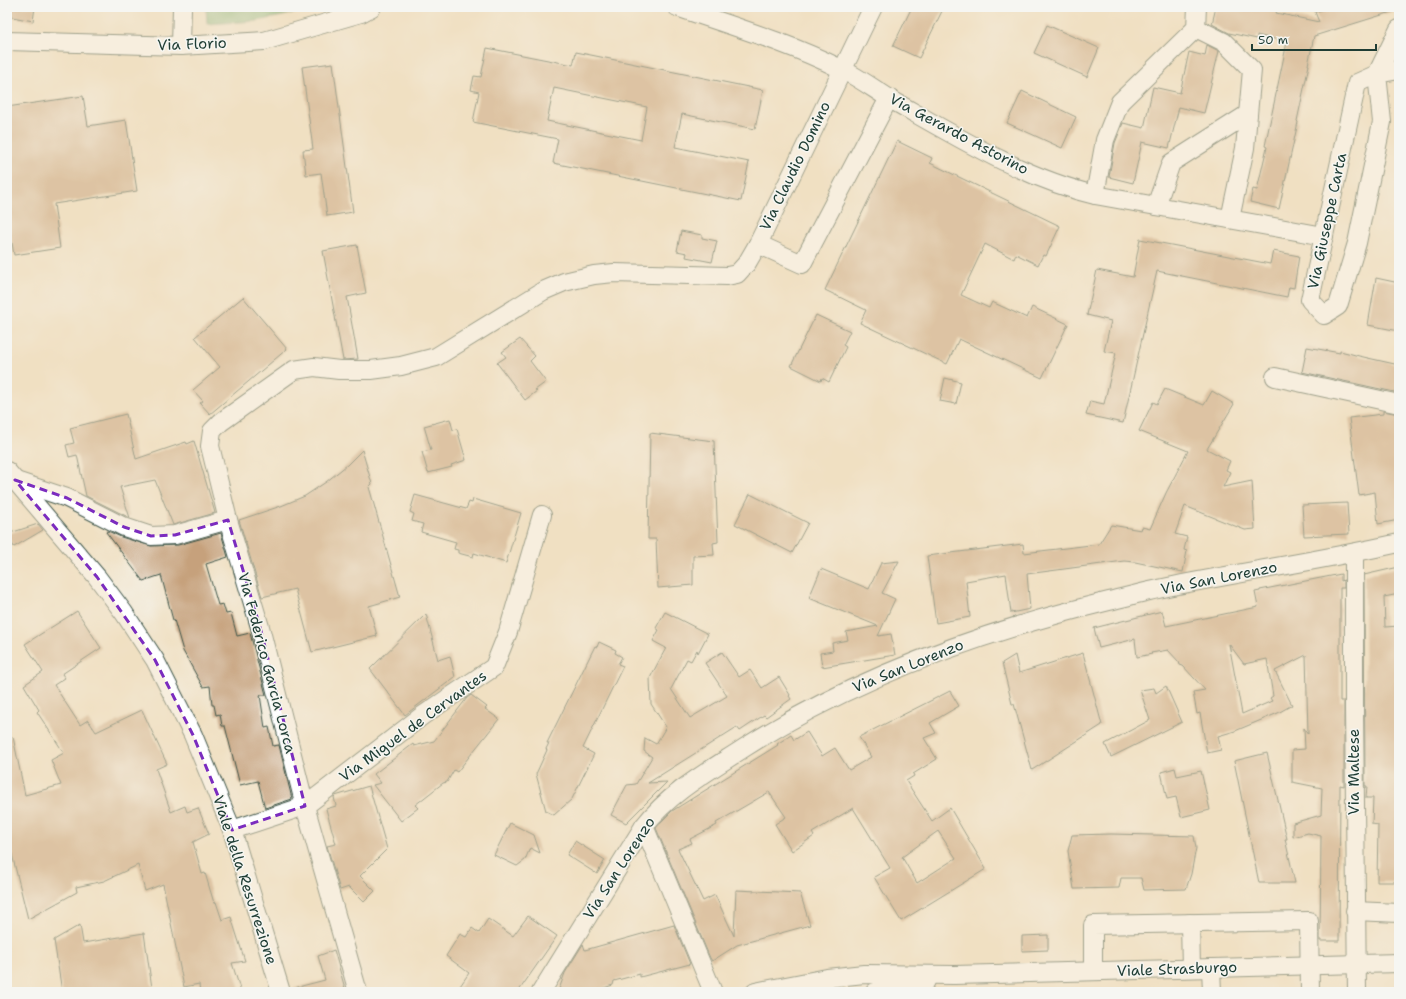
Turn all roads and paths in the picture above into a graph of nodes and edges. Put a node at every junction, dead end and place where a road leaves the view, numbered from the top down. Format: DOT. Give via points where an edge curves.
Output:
graph roads {
  1 [pos="182,7"];
  2 [pos="372,7"];
  3 [pos="677,7"];
  4 [pos="873,7"];
  5 [pos="1198,7"];
  6 [pos="1196,28"];
  7 [pos="1399,29"];
  8 [pos="7,41"];
  9 [pos="184,46"];
  10 [pos="843,70"];
  11 [pos="1399,70"];
  12 [pos="1376,74"];
  13 [pos="889,98"];
  14 [pos="1248,114"];
  15 [pos="1095,195"];
  16 [pos="1156,206"];
  17 [pos="1230,219"];
  18 [pos="1324,236"];
  19 [pos="758,244"];
  20 [pos="1275,378"];
  21 [pos="1399,404"];
  22 [pos="11,476"];
  23 [pos="542,515"];
  24 [pos="228,520"];
  25 [pos="1399,543"];
  26 [pos="1354,553"];
  27 [pos="305,806"];
  28 [pos="644,826"];
  29 [pos="232,830"];
  30 [pos="1356,911"];
  31 [pos="1399,913"];
  32 [pos="1190,923"];
  33 [pos="1399,963"];
  34 [pos="1357,964"];
  35 [pos="1310,965"];
  36 [pos="1191,968"];
  37 [pos="1211,968"];
  38 [pos="1093,971"];
  39 [pos="954,975"];
  40 [pos="763,991"];
  41 [pos="281,992"];
  42 [pos="358,992"];
  43 [pos="541,992"];
  44 [pos="713,992"];
  45 [pos="875,992"];
  46 [pos="1212,992"];
  47 [pos="1310,992"];
  48 [pos="1357,992"];
  1 -- 9 [label="street"];
  2 -- 9 [label="street, Via Florio" via="361,13 264,41"];
  3 -- 10 [label="street, Via Gerardo Astorino" via="807,53"];
  4 -- 10 [label="street, Via Claudio Domino"];
  5 -- 6 [label="street"];
  6 -- 14 [label="street" via="1224,42 1252,70"];
  6 -- 15 [label="street" via="1120,102 1105,140"];
  7 -- 12 [label="street"];
  8 -- 9 [label="street, Via Florio"];
  10 -- 13 [label="street, Via Gerardo Astorino"];
  10 -- 19 [label="street, Via Claudio Domino"];
  11 -- 12 [label="street"];
  12 -- 18 [label="street, Via Giuseppe Carta" via="1357,83"];
  12 -- 18 [label="street, Via Giuseppe Carta" via="1382,122 1357,243 1338,306 1324,315 1310,300"];
  13 -- 15 [label="street, Via Gerardo Astorino" via="1014,166 1076,191"];
  13 -- 19 [label="street, Via Claudio Domino" via="802,264"];
  14 -- 16 [label="street" via="1171,163"];
  14 -- 17 [label="street" via="1245,148"];
  15 -- 16 [label="street, Via Gerardo Astorino"];
  16 -- 17 [label="street, Via Gerardo Astorino"];
  17 -- 18 [label="street, Via Gerardo Astorino"];
  19 -- 24 [label="street, Via Federico Garcia Lorca" via="737,274 727,276 614,273 594,274 564,282 543,291 436,357 371,370 314,367 294,370 212,431 210,446"];
  20 -- 21 [label="street"];
  22 -- 24 [label="street" via="68,498 124,527 151,536 175,535"];
  22 -- 29 [label="street, Viale della Resurrezione" via="97,577 155,660 193,735"];
  23 -- 27 [label="street, Via Miguel de Cervantes" via="508,632 494,667 422,716"];
  24 -- 27 [label="street, Via Federico Garcia Lorca" via="260,627"];
  25 -- 26 [label="street, Via San Lorenzo"];
  26 -- 28 [label="street, Via San Lorenzo" via="1171,586 1092,605 1018,626 929,657 846,691 789,721 682,790 655,812"];
  26 -- 30 [label="street, Via Maltese"];
  27 -- 29 [label="street, Via Miguel de Cervantes"];
  27 -- 42 [label="street, Via Federico Garcia Lorca"];
  28 -- 43 [label="street, Via San Lorenzo"];
  28 -- 44 [label="street"];
  29 -- 41 [label="street, Viale della Resurrezione"];
  30 -- 31 [label="street"];
  30 -- 34 [label="street, Via Maltese"];
  32 -- 35 [label="street" via="1309,921"];
  32 -- 36 [label="street"];
  32 -- 38 [label="street" via="1093,925"];
  33 -- 34 [label="street, Viale Strasburgo"];
  34 -- 35 [label="street, Viale Strasburgo"];
  34 -- 48 [label="street, Via Maltese"];
  35 -- 37 [label="street, Viale Strasburgo"];
  35 -- 47 [label="street"];
  36 -- 37 [label="street, Viale Strasburgo"];
  36 -- 38 [label="street, Viale Strasburgo"];
  37 -- 46 [label="street"];
  38 -- 39 [label="street, Viale Strasburgo"];
  39 -- 40 [label="street, Viale Strasburgo" via="864,974 827,978"];
  39 -- 45 [label="street, Viale Strasburgo"];
}
